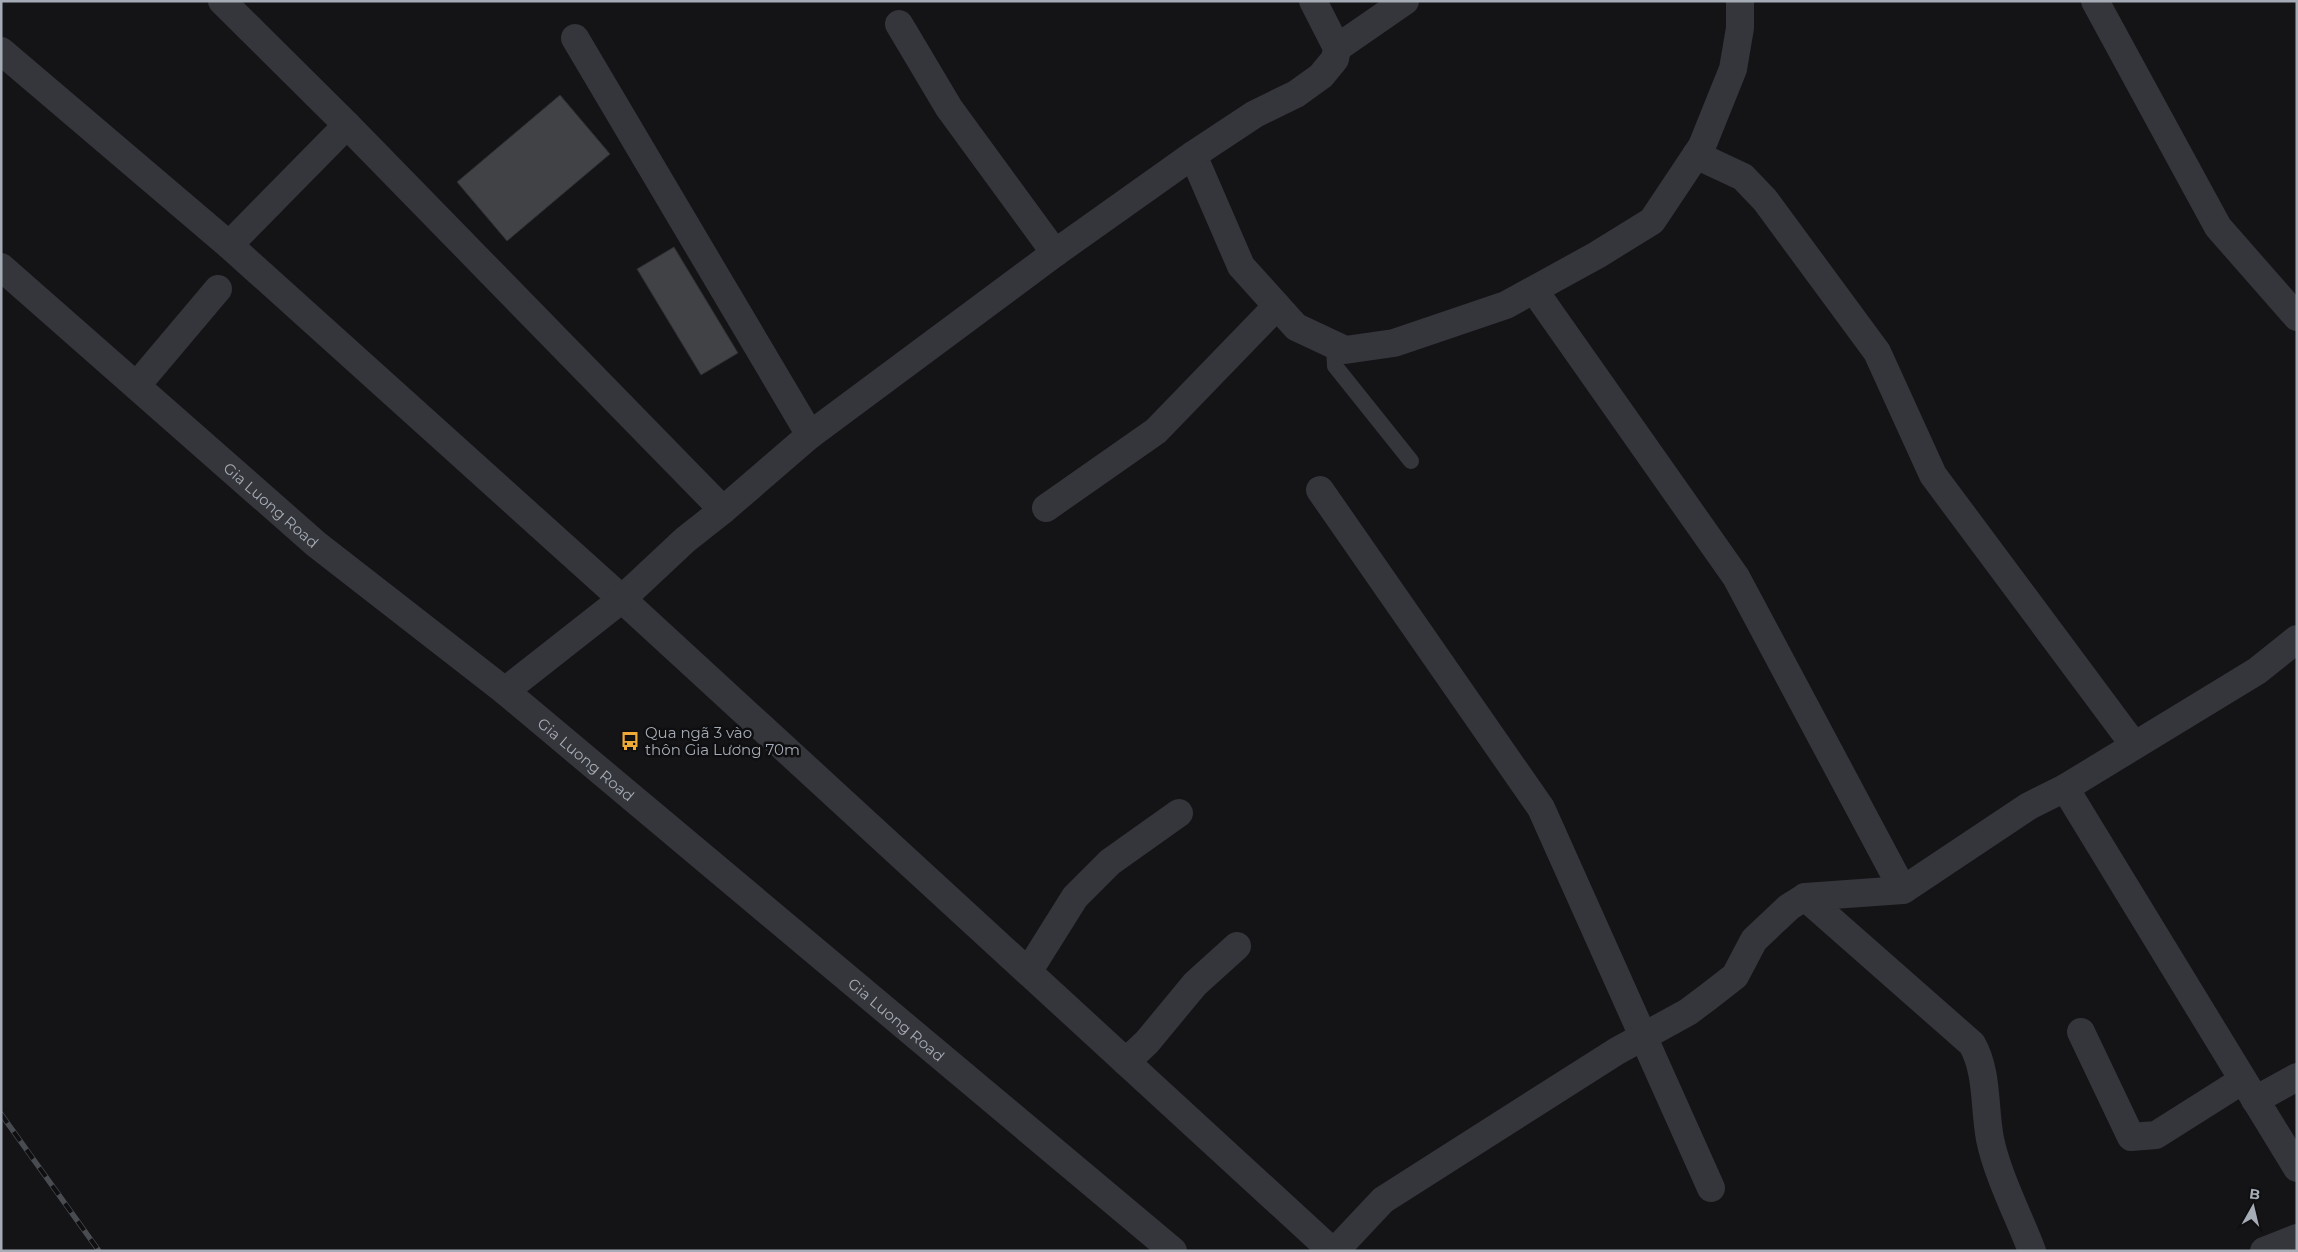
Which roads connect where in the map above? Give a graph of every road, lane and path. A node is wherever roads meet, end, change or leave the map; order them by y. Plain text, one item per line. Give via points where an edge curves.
1 (222, 1) edge
2 (1313, 1) edge
3 (1405, 1) edge
4 (1740, 1) edge
5 (2095, 1) edge
6 (899, 24) dead end
7 (575, 38) dead end
8 (1337, 48) junction
9 (1, 51) edge
10 (347, 124) junction
11 (1193, 155) junction
12 (1696, 155) junction
13 (230, 245) junction
14 (1055, 253) junction
15 (1, 267) edge
16 (218, 289) dead end
17 (1534, 290) junction
18 (1277, 306) junction
19 (2297, 317) edge
20 (1334, 345) junction
21 (136, 385) junction
22 (810, 435) junction
23 (1411, 461) dead end
24 (1320, 490) dead end
25 (1046, 508) dead end
26 (723, 510) junction
27 (622, 599) junction
28 (2297, 639) edge
29 (505, 691) junction
30 (2134, 745) junction
31 (2065, 788) junction
32 (1180, 813) dead end
33 (1903, 890) junction
34 (1805, 897) junction
35 (1237, 946) dead end
36 (1028, 972) junction
37 (2081, 1032) dead end
38 (1643, 1036) junction
39 (1126, 1062) junction
40 (2297, 1077) edge
41 (2249, 1090) junction
42 (2297, 1168) edge
43 (1710, 1188) dead end
44 (2297, 1238) edge
45 (1172, 1251) edge
46 (1333, 1251) edge
47 (2032, 1251) edge
48 (2264, 1251) edge

1 - 10 street
2 - 8 street
3 - 8 street
4 - 12 street via 1740,28 1733,69
5 - 19 street via 2218,227
6 - 14 street via 949,108
7 - 22 street
8 - 11 street via 1335,59 1321,76
9 - 13 street
10 - 13 street
10 - 26 street
11 - 14 street
11 - 18 street via 1241,266
12 - 17 street via 1652,221
12 - 30 street via 1743,178 1771,208 1877,352 1933,475
13 - 27 street
14 - 22 street
15 - 21 street, Gia Luong Road
16 - 21 street
17 - 20 street via 1506,305 1394,344 1345,350
17 - 33 street via 1736,577
18 - 20 street via 1296,327
18 - 25 street via 1156,430
20 - 23 lane via 1335,366
21 - 29 street, Gia Luong Road via 316,544
22 - 26 street
24 - 38 street via 1541,808
26 - 27 street via 685,540
27 - 29 street
27 - 36 street
28 - 30 street via 2257,671
29 - 45 street, Gia Luong Road
30 - 31 street
31 - 33 street via 2029,806
31 - 41 street
32 - 36 street via 1110,862 1075,898
33 - 34 street
34 - 38 street via 1789,907 1754,940 1735,976 1688,1012
34 - 47 street via 1972,1044 1980,1058 1995,1158
35 - 39 street via 1195,984
36 - 39 street
37 - 41 street via 2131,1137 2156,1135
38 - 43 street
38 - 46 street via 1383,1200
39 - 46 street
40 - 41 street
41 - 42 street
44 - 48 street

